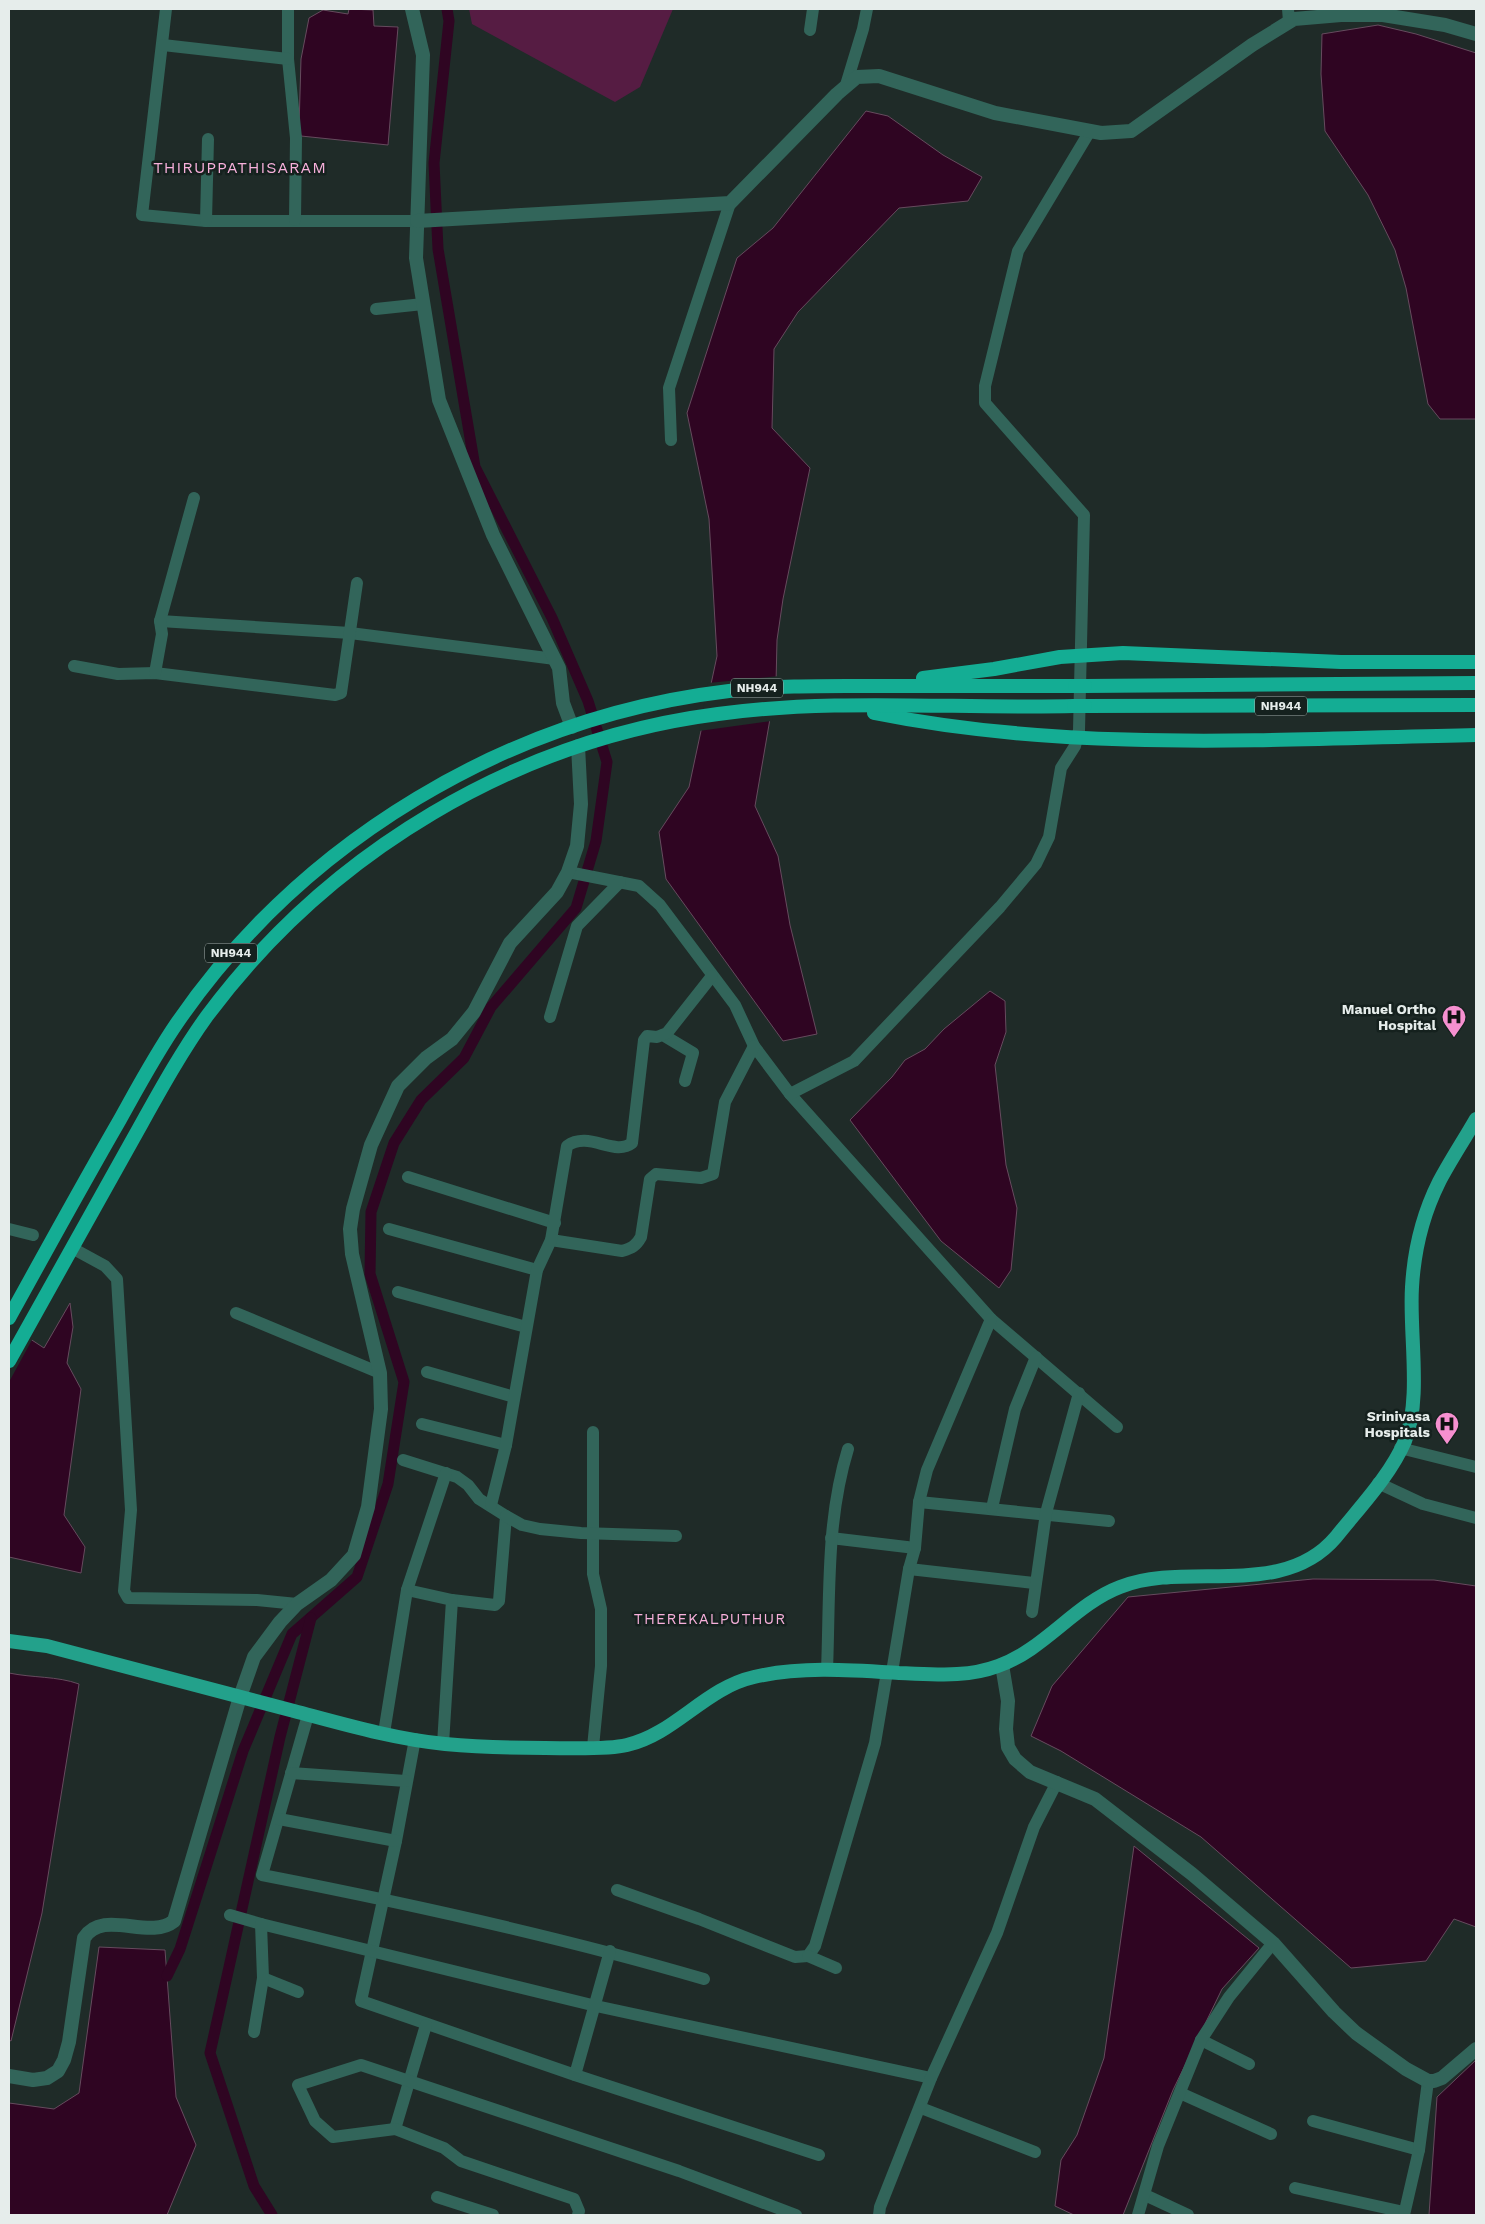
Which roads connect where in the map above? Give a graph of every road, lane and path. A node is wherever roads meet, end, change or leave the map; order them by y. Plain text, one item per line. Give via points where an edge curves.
1 (166, 9) edge
2 (288, 9) edge
3 (412, 9) edge
4 (812, 9) edge
5 (867, 9) edge
6 (1289, 15) edge
7 (810, 30) dead end
8 (1476, 34) edge
9 (163, 45) junction
10 (288, 60) junction
11 (846, 85) junction
12 (1090, 131) junction
13 (208, 139) dead end
14 (730, 203) junction
15 (295, 220) junction
16 (206, 221) junction
17 (422, 221) junction
18 (423, 304) junction
19 (376, 309) dead end
20 (671, 440) dead end
21 (194, 498) dead end
22 (356, 583) dead end
23 (160, 621) junction
24 (350, 633) junction
25 (1080, 655) junction
26 (555, 659) junction
27 (1476, 662) edge
28 (74, 666) dead end
29 (155, 673) junction
30 (1476, 683) edge
31 (860, 686) junction
32 (1476, 705) edge
33 (844, 707) junction
34 (577, 725) junction
35 (1476, 735) edge
36 (1078, 737) junction
37 (583, 745) junction
38 (575, 873) junction
39 (620, 882) junction
40 (712, 976) junction
41 (550, 1017) dead end
42 (663, 1035) junction
43 (754, 1046) junction
44 (685, 1080) dead end
45 (790, 1094) junction
46 (1476, 1119) edge
47 (408, 1177) dead end
48 (555, 1223) junction
49 (9, 1228) edge
50 (390, 1229) dead end
51 (33, 1235) dead end
52 (551, 1240) junction
53 (72, 1248) junction
54 (537, 1270) junction
55 (398, 1292) dead end
56 (236, 1313) dead end
57 (10, 1316) edge
58 (991, 1319) junction
59 (526, 1327) junction
60 (1036, 1357) junction
61 (9, 1361) edge
62 (427, 1372) dead end
63 (380, 1373) junction
64 (1079, 1393) junction
65 (514, 1396) junction
66 (422, 1424) dead end
67 (1117, 1427) dead end
68 (593, 1432) dead end
69 (506, 1445) junction
70 (1400, 1448) junction
71 (848, 1449) dead end
72 (404, 1460) dead end
73 (1476, 1467) edge
74 (446, 1473) junction
75 (1378, 1483) junction
76 (919, 1502) junction
77 (491, 1505) junction
78 (992, 1508) junction
79 (1046, 1513) junction
80 (506, 1516) junction
81 (1476, 1518) edge
82 (1109, 1521) dead end
83 (592, 1532) junction
84 (676, 1536) dead end
85 (831, 1538) junction
86 (915, 1548) junction
87 (909, 1569) junction
88 (1034, 1582) junction
89 (407, 1590) junction
90 (452, 1600) junction
91 (297, 1604) junction
92 (1032, 1612) dead end
93 (9, 1641) edge
94 (1002, 1665) junction
95 (827, 1670) junction
96 (889, 1672) junction
97 (245, 1699) junction
98 (303, 1713) junction
99 (384, 1733) junction
100 (415, 1739) junction
101 (443, 1744) junction
102 (593, 1746) junction
103 (291, 1773) junction
104 (406, 1781) junction
105 (1057, 1782) junction
106 (279, 1819) junction
107 (396, 1841) junction
108 (617, 1890) dead end
109 (384, 1898) junction
110 (230, 1915) dead end
111 (261, 1924) junction
112 (1273, 1943) junction
113 (610, 1951) junction
114 (372, 1952) junction
115 (808, 1956) junction
116 (836, 1968) dead end
117 (263, 1978) junction
118 (704, 1978) dead end
119 (298, 1992) dead end
120 (596, 2006) junction
121 (426, 2025) junction
122 (254, 2032) dead end
123 (1201, 2040) junction
124 (1476, 2049) edge
125 (1249, 2064) dead end
126 (575, 2075) junction
127 (9, 2076) edge
128 (931, 2078) junction
129 (408, 2080) junction
130 (1428, 2081) junction
131 (1180, 2093) junction
132 (921, 2108) junction
133 (1312, 2121) dead end
134 (395, 2129) junction
135 (1271, 2134) dead end
136 (1419, 2150) junction
137 (1035, 2152) dead end
138 (819, 2155) dead end
139 (1295, 2188) dead end
140 (1145, 2195) junction
141 (437, 2197) dead end
142 (1404, 2214) edge
143 (493, 2215) edge
144 (578, 2215) edge
145 (796, 2215) edge
146 (879, 2215) edge
147 (1138, 2215) edge
148 (1188, 2215) edge

1 - 9 street
2 - 10 street
3 - 17 street via 423,55
4 - 7 street
5 - 11 street
6 - 8 street via 1383,15 1445,25
6 - 12 street via 1131,131
9 - 10 street
9 - 16 street via 142,215
10 - 15 street via 296,138
11 - 12 street via 857,77 880,76 995,113
11 - 14 street
12 - 25 street via 1018,252 985,386 984,403 1084,515
13 - 16 street
14 - 17 street
14 - 20 street via 669,388
15 - 16 street
15 - 17 street
17 - 18 street via 416,258
18 - 19 street
18 - 26 street via 439,400 493,535
21 - 23 street
22 - 24 street
23 - 24 street
23 - 29 street via 162,634
24 - 26 street
24 - 29 street via 341,694 335,696
25 - 27 highway via 1123,653 1350,662
25 - 31 highway
25 - 36 street
26 - 34 street via 563,703
28 - 29 street via 118,674
30 - 31 highway, NH944 / NH944
31 - 34 highway, NH944 / NH944 via 754,688 696,696
32 - 33 highway, NH944 / NH944
33 - 36 highway via 918,722
33 - 37 highway, NH944 / NH944 via 775,708 698,716
34 - 57 highway, NH944 / NH944 via 474,767 395,811 337,852 254,928 207,982 162,1045
35 - 36 highway via 1231,740
36 - 45 street via 1061,768 1049,837 1036,864 1000,907 854,1061
37 - 38 street
37 - 53 highway, NH944 / NH944 via 487,783 418,821 345,872 286,926 238,978 197,1031
38 - 39 street
38 - 63 street via 510,943 474,1012 452,1039 426,1058 398,1086 371,1145 350,1229 352,1254
39 - 40 street via 639,886 660,905
39 - 41 street via 577,926
40 - 42 street
40 - 43 street via 735,1005
42 - 44 street via 693,1053
42 - 48 street via 647,1036 644,1040 632,1143 619,1147 582,1139 568,1146
43 - 45 street
43 - 52 street via 725,1102 713,1174 702,1178 656,1174 650,1179 641,1237 632,1248 622,1250
45 - 58 street
46 - 70 main road via 1438,1185 1416,1250 1412,1290 1412,1408
47 - 48 street
48 - 52 street
49 - 51 street
50 - 54 street
52 - 54 street
53 - 61 highway, NH944 / NH944
53 - 91 street via 105,1266 117,1279 130,1510 124,1591 128,1598 257,1600
54 - 59 street
55 - 59 street
56 - 63 street
58 - 60 street
58 - 76 street via 927,1470
59 - 65 street
60 - 64 street
60 - 78 street via 1015,1410
62 - 65 street
63 - 91 street via 380,1408 368,1507 354,1555 331,1580
64 - 67 street
64 - 79 street
65 - 69 street
66 - 69 street
68 - 83 street
69 - 77 street
70 - 73 street
70 - 75 main road
71 - 85 street via 839,1477
72 - 74 street
74 - 77 street via 462,1481 479,1499
74 - 89 street
75 - 81 street via 1423,1504
75 - 94 main road via 1331,1543 1306,1562 1263,1574 1144,1580 1118,1587
76 - 78 street
76 - 86 street
77 - 80 street
78 - 79 street
79 - 82 street
79 - 88 street
80 - 83 street via 522,1525 540,1529
80 - 90 street via 499,1601 495,1604
83 - 84 street
83 - 102 street via 593,1574 601,1609 601,1666
85 - 86 street
85 - 95 street
86 - 87 street
87 - 88 street
87 - 96 street
88 - 92 street
89 - 90 street
89 - 99 street
90 - 101 street
91 - 97 street via 254,1657
93 - 97 main road via 47,1646
94 - 96 main road via 952,1675
94 - 105 street via 1008,1701 1008,1747 1030,1772
95 - 96 main road
95 - 102 main road via 751,1677 708,1696 657,1734 625,1746
96 - 115 street via 875,1743 815,1946
97 - 98 main road
97 - 127 street via 174,1921 167,1926 153,1928 99,1925 88,1931 84,1938 64,2060 58,2071 47,2078 33,2080
98 - 99 main road
98 - 103 street
99 - 100 main road
100 - 101 main road
100 - 104 street
101 - 102 main road via 507,1748
103 - 104 street
103 - 106 street
104 - 107 street
105 - 112 street via 1095,1799 1192,1874
105 - 128 street via 1034,1826 997,1933
106 - 107 street
106 - 109 street via 262,1874
107 - 109 street
108 - 115 street via 794,1957
109 - 113 street
109 - 114 street
110 - 111 street
111 - 114 street
111 - 117 street
112 - 123 street via 1229,1997
112 - 130 street via 1356,2033
113 - 118 street
113 - 120 street
114 - 120 street
114 - 121 street via 361,2001
115 - 116 street
117 - 119 street
117 - 122 street
120 - 126 street
120 - 128 street
121 - 126 street
121 - 129 street
123 - 125 street
123 - 131 street
124 - 130 street via 1442,2078
126 - 138 street
128 - 132 street
129 - 134 street
129 - 134 street via 361,2065 298,2085 315,2122 333,2137
129 - 145 street via 679,2171
130 - 136 street
131 - 135 street
131 - 140 street via 1158,2146
132 - 137 street
132 - 146 street
133 - 136 street
134 - 144 street via 444,2148 461,2161 574,2199
136 - 142 street
139 - 142 street
140 - 147 street
140 - 148 street
141 - 143 street

